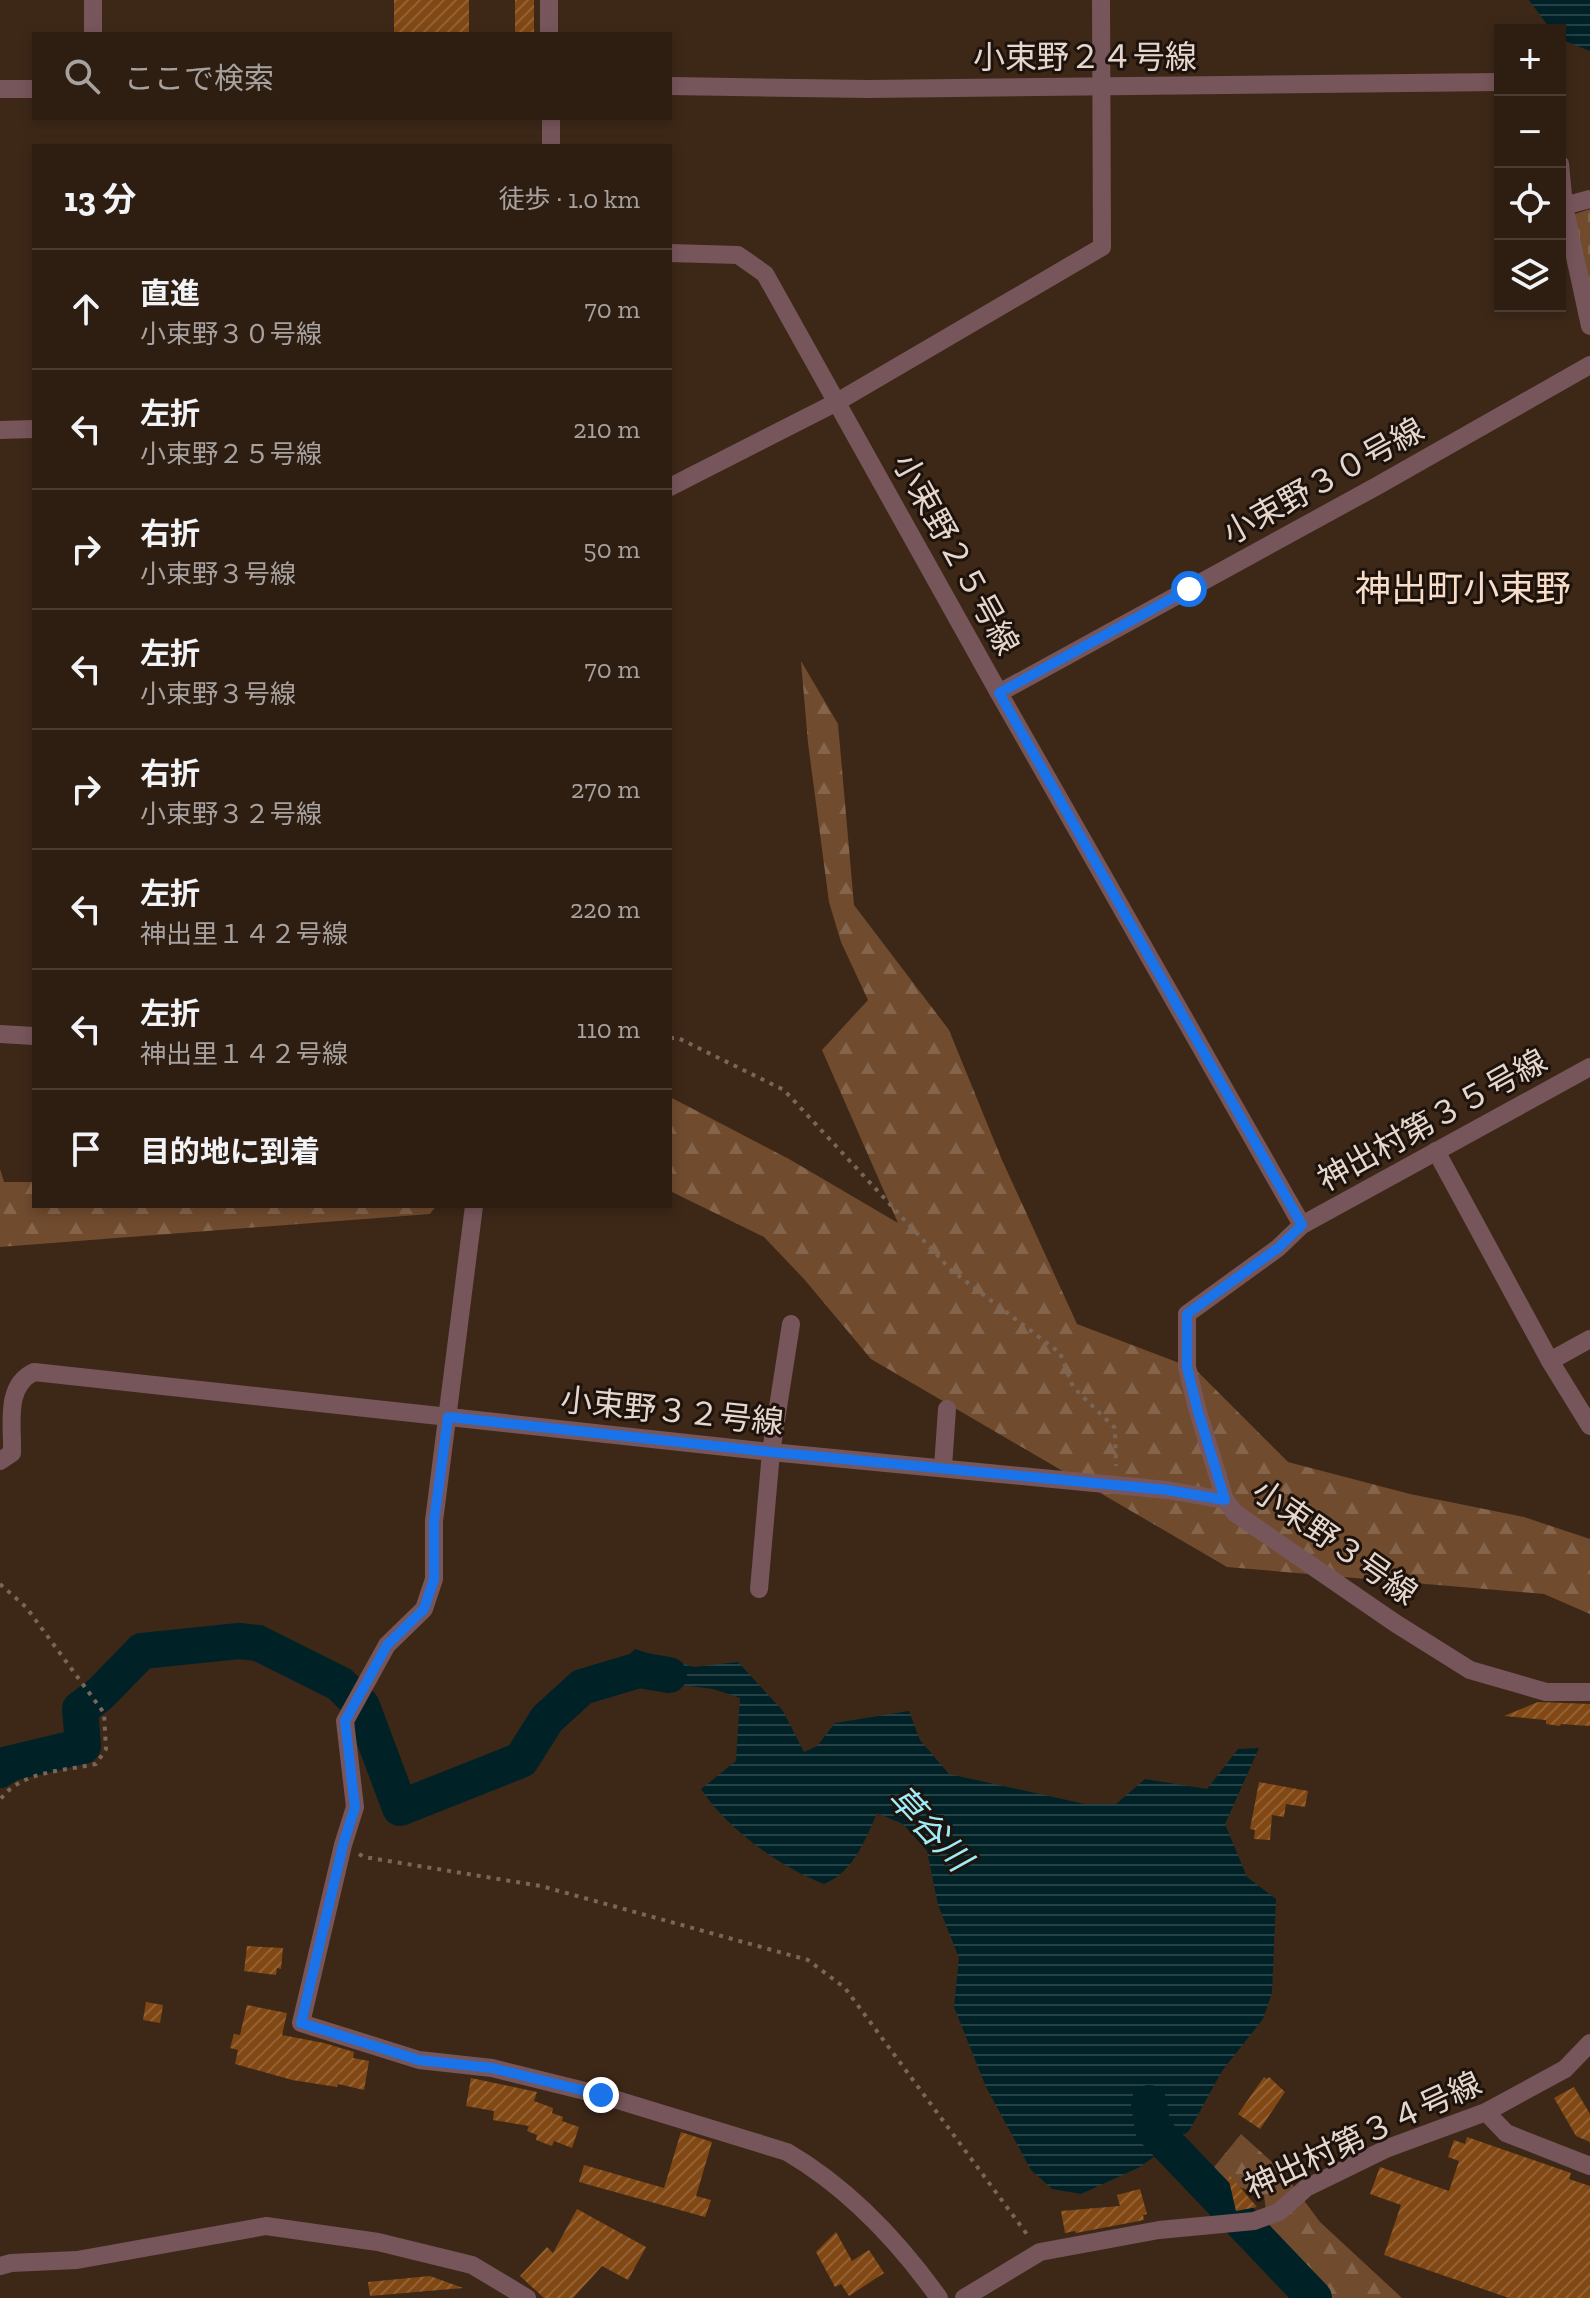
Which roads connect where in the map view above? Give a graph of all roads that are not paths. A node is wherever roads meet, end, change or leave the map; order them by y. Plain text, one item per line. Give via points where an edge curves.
1 (93, 0) edge
2 (549, 0) edge
3 (1101, 0) edge
4 (93, 32) edge
5 (549, 32) edge
6 (1494, 82) edge
7 (672, 86) edge
8 (1102, 87) junction
9 (0, 89) edge
10 (32, 89) edge
11 (551, 120) edge
12 (551, 144) edge
13 (1590, 199) edge
14 (1566, 205) edge
15 (1566, 215) edge
16 (672, 253) edge
17 (1590, 326) edge
18 (1590, 365) edge
19 (837, 402) junction
20 (32, 429) edge
21 (0, 430) edge
22 (672, 486) edge
23 (999, 693) junction
24 (0, 1034) edge
25 (32, 1036) edge
26 (1590, 1067) edge
27 (1436, 1151) junction
28 (474, 1208) edge
29 (1302, 1225) junction
30 (791, 1324) dead end
31 (1590, 1339) edge
32 (1550, 1361) junction
33 (947, 1409) dead end
34 (448, 1417) junction
35 (1590, 1426) edge
36 (771, 1452) junction
37 (0, 1461) edge
38 (943, 1467) junction
39 (1225, 1500) junction
40 (759, 1589) dead end
41 (1590, 1692) edge
42 (1590, 2043) edge
43 (1486, 2112) junction
44 (1590, 2166) edge
45 (0, 2266) edge
46 (527, 2298) edge
47 (939, 2298) edge
48 (964, 2298) edge

1 - 4 street
2 - 5 street
3 - 8 street
6 - 8 street, 小束野２４号線
7 - 8 street, 小束野２４号線
8 - 19 street via 1102,247
9 - 10 street
11 - 12 street
13 - 14 street
15 - 17 street
16 - 19 street, 小束野２５号線 via 738,255 765,274
18 - 23 street, 小束野３０号線
19 - 22 street
19 - 23 street, 小束野２５号線
20 - 21 street
23 - 29 street, 小束野２５号線
24 - 25 street
26 - 27 street, 神出村第３５号線
27 - 29 street, 神出村第３５号線
27 - 32 street
28 - 34 street
29 - 39 street, 小束野３号線 via 1187,1314 1187,1367
30 - 36 street
31 - 32 street
32 - 35 street
33 - 38 street
34 - 36 street, 小束野３２号線
34 - 37 street, 小束野３２号線 via 34,1372 13,1394 12,1453
34 - 47 street via 434,1521 434,1579 424,1609 387,1645 345,1721 355,1807 301,2023 419,2060 492,2068 601,2095 787,2152 854,2202
36 - 38 street, 小束野３２号線
36 - 40 street
38 - 39 street, 小束野３２号線
39 - 41 street, 小束野３号線 via 1235,1513 1470,1670 1546,1692
42 - 43 street, 神出村第３４号線 via 1565,2069
43 - 44 street via 1506,2133
43 - 48 street, 神出村第３４号線 via 1388,2148 1306,2188 1279,2212 1254,2221 1159,2230 1040,2252
45 - 46 street via 77,2260 266,2226 378,2242 472,2265

